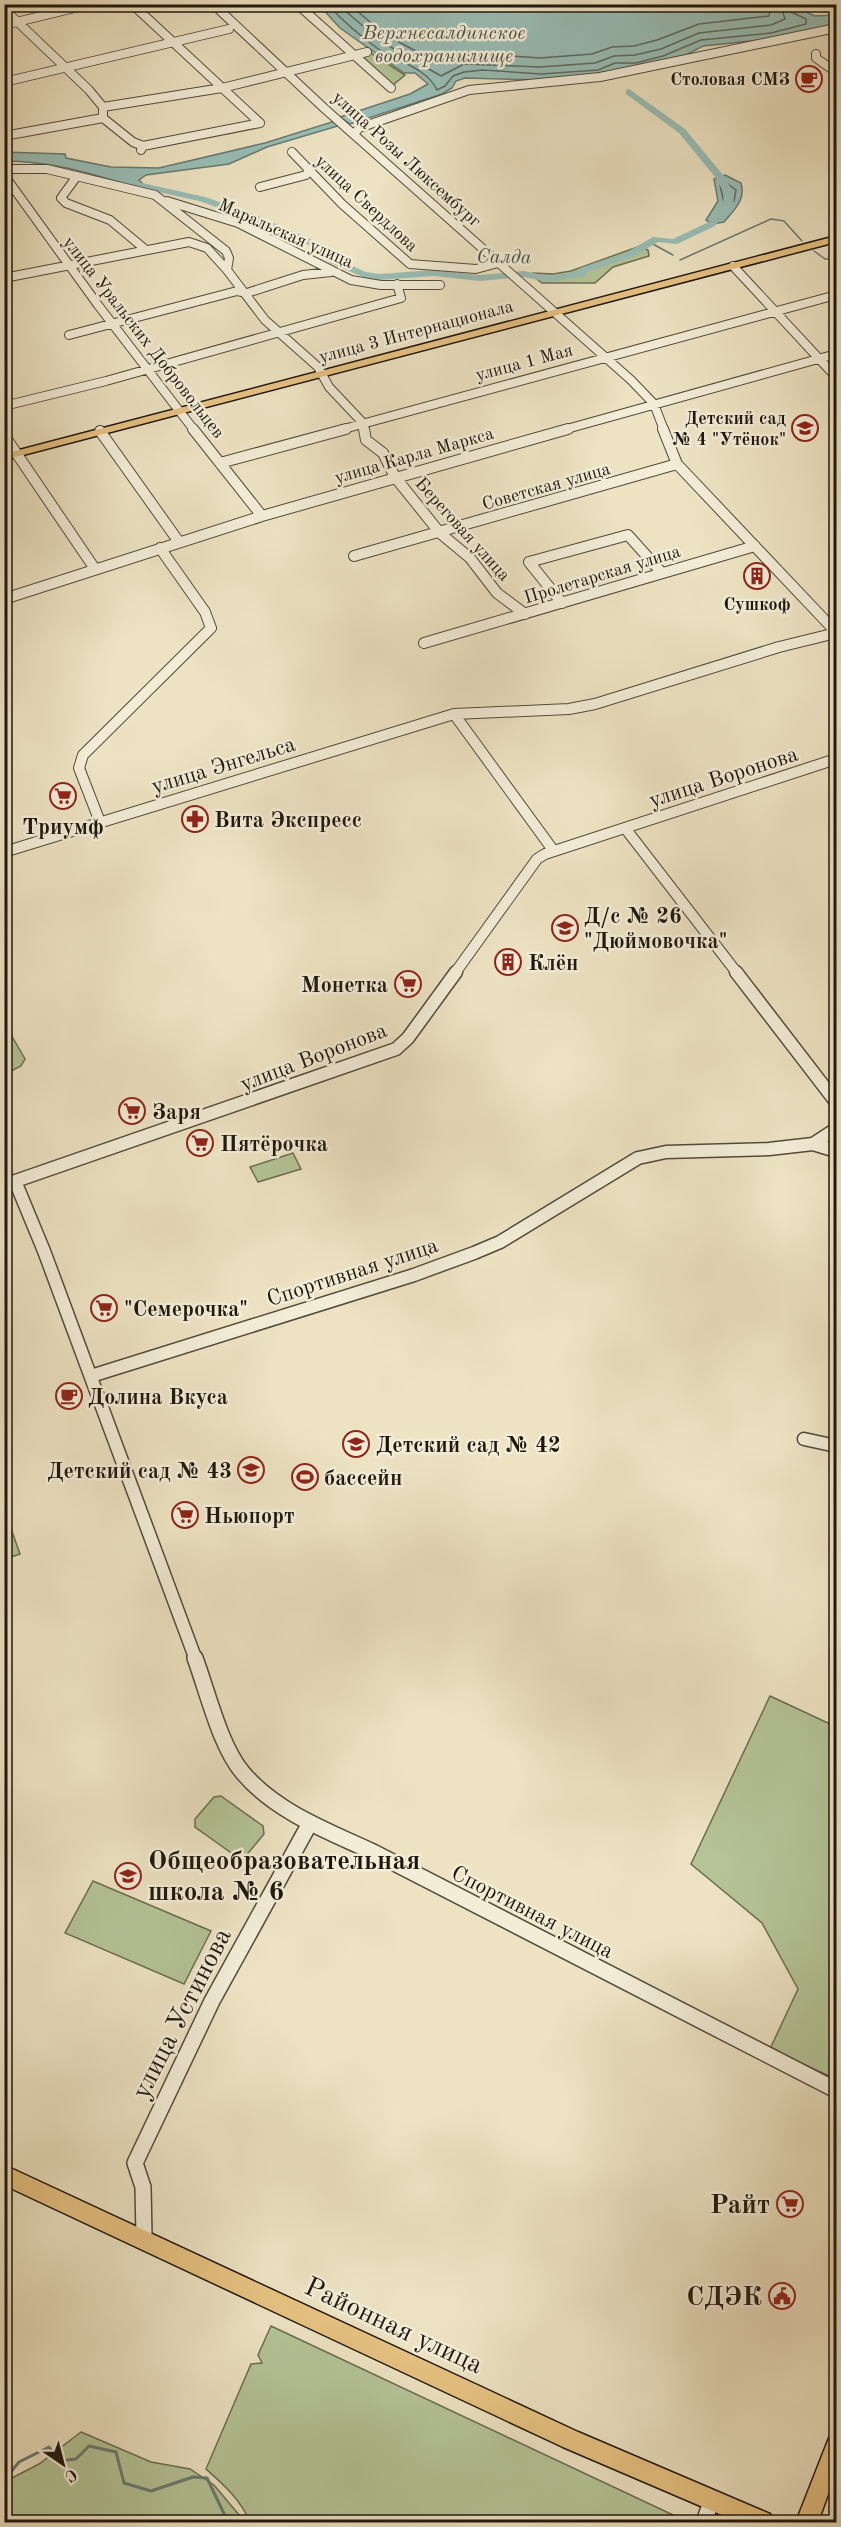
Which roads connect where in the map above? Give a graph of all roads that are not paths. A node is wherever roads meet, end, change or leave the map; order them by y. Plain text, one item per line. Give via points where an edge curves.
1 (91, 4) edge
2 (132, 4) edge
3 (213, 4) edge
4 (297, 4) edge
5 (4, 9) edge
6 (17, 21) junction
7 (4, 25) edge
8 (837, 28) edge
9 (229, 29) dead end
10 (171, 43) junction
11 (367, 52) dead end
12 (816, 54) dead end
13 (356, 55) junction
14 (63, 67) junction
15 (286, 72) junction
16 (837, 72) edge
17 (4, 82) edge
18 (222, 88) junction
19 (391, 88) dead end
20 (103, 107) junction
21 (103, 118) junction
22 (352, 130) junction
23 (4, 136) edge
24 (291, 152) dead end
25 (4, 169) edge
26 (309, 171) junction
27 (4, 175) edge
28 (77, 176) junction
29 (260, 187) dead end
30 (158, 198) junction
31 (837, 239) edge
32 (146, 250) junction
33 (498, 263) junction
34 (733, 266) junction
35 (69, 267) junction
36 (227, 270) junction
37 (332, 272) junction
38 (4, 278) edge
39 (397, 284) junction
40 (440, 285) dead end
41 (247, 293) junction
42 (837, 295) edge
43 (557, 312) junction
44 (776, 312) junction
45 (112, 323) junction
46 (280, 334) junction
47 (69, 335) dead end
48 (837, 354) edge
49 (605, 357) junction
50 (819, 359) junction
51 (145, 369) junction
52 (320, 374) junction
53 (837, 377) edge
54 (654, 404) junction
55 (4, 406) edge
56 (179, 411) junction
57 (363, 423) junction
58 (100, 431) junction
59 (4, 435) edge
60 (16, 453) junction
61 (4, 457) edge
62 (220, 463) junction
63 (677, 464) junction
64 (395, 477) junction
65 (262, 516) junction
66 (440, 533) junction
67 (179, 542) junction
68 (755, 546) junction
69 (160, 548) junction
70 (354, 556) dead end
71 (95, 569) junction
72 (662, 573) junction
73 (4, 598) edge
74 (562, 603) junction
75 (525, 614) junction
76 (835, 628) edge
77 (424, 643) dead end
78 (454, 714) junction
79 (837, 759) edge
80 (100, 822) junction
81 (625, 828) junction
82 (553, 850) junction
83 (4, 852) edge
84 (837, 1101) edge
85 (837, 1129) edge
86 (837, 1138) edge
87 (818, 1142) junction
88 (837, 1151) edge
89 (10, 1183) edge
90 (91, 1376) junction
91 (804, 1439) dead end
92 (837, 1446) edge
93 (310, 1823) junction
94 (837, 2090) edge
95 (4, 2175) edge
96 (144, 2236) junction
97 (837, 2445) edge
98 (711, 2502) junction
99 (704, 2523) edge
100 (762, 2523) edge
101 (807, 2523) edge

1 - 6 street
2 - 10 street
3 - 15 street, улица Розы Люксембург
4 - 13 street
5 - 6 street
6 - 7 street
6 - 14 street
8 - 22 street via 600,77 468,90
9 - 10 street
10 - 14 street
10 - 18 street
11 - 13 street
12 - 16 street via 816,58
13 - 15 street
13 - 19 street
14 - 17 street
14 - 20 street
15 - 18 street
15 - 22 street, улица Розы Люксембург
18 - 20 street
18 - 21 street via 260,123 142,148
20 - 21 street
21 - 23 street
22 - 33 street, улица Розы Люксембург
24 - 26 street, улица Свердлова
25 - 28 street, Береговая улица via 33,166
26 - 29 street
26 - 33 street, улица Свердлова via 410,264 476,269
27 - 35 street, улица Уральских Добровольцев
28 - 30 street, Береговая улица
28 - 32 street via 61,198 113,220
30 - 36 street, Береговая улица via 226,251
30 - 37 street, Маральская улица via 238,223
31 - 34 main road, улица 3 Интернационала
32 - 35 street, Береговая улица
32 - 36 street, Береговая улица via 197,243
33 - 43 street, улица Розы Люксембург
34 - 43 main road, улица 3 Интернационала
34 - 44 street
35 - 38 street, Береговая улица
35 - 45 street, улица Уральских Добровольцев
36 - 41 street, Береговая улица
37 - 39 street, Маральская улица via 381,285
37 - 41 street via 303,275
39 - 40 street, Маральская улица
39 - 46 street via 401,298
41 - 45 street via 237,291
41 - 46 street, Береговая улица
42 - 44 street, улица 1 Мая
43 - 49 street, улица Розы Люксембург
43 - 52 main road, улица 3 Интернационала
44 - 49 street, улица 1 Мая
44 - 50 street
45 - 47 street
45 - 51 street, улица Уральских Добровольцев
46 - 51 street
46 - 52 street, Береговая улица via 318,367
48 - 50 street, улица Карла Маркса
49 - 54 street, улица Розы Люксембург
49 - 57 street, улица 1 Мая
50 - 53 street
50 - 54 street, улица Карла Маркса
51 - 55 street
51 - 56 street, улица Уральских Добровольцев
52 - 56 main road, улица 3 Интернационала
52 - 57 street, Береговая улица
54 - 63 street, улица Розы Люксембург
54 - 64 street, улица Карла Маркса
56 - 58 main road, улица 3 Интернационала
56 - 62 street, улица Уральских Добровольцев
57 - 62 street, улица 1 Мая
57 - 64 street, Береговая улица via 366,440 383,453
58 - 60 main road, улица 3 Интернационала
58 - 67 street
59 - 60 street
60 - 61 main road, улица 3 Интернационала
60 - 71 street
62 - 65 street, улица Уральских Добровольцев
63 - 66 street, Советская улица
63 - 68 street, улица Розы Люксембург
64 - 65 street, улица Карла Маркса
64 - 66 street, Береговая улица
65 - 67 street, улица Карла Маркса
66 - 70 street, Советская улица
66 - 75 street, Береговая улица via 470,558 497,593
67 - 69 street, улица Карла Маркса
68 - 72 street, Пролетарская улица
68 - 76 street, улица Розы Люксембург
69 - 71 street, улица Карла Маркса
69 - 80 street via 205,612 211,628 82,755 79,768
71 - 73 street, улица Карла Маркса
72 - 74 street, Пролетарская улица
72 - 74 street via 628,535 529,562
74 - 75 street, Пролетарская улица
75 - 77 street, Пролетарская улица
76 - 78 street, улица Энгельса via 586,706
78 - 80 street, улица Энгельса
78 - 82 street
79 - 81 street, улица Воронова
80 - 83 street, улица Энгельса
81 - 82 street, улица Воронова
81 - 84 street
82 - 89 street, улица Воронова via 537,859 408,1038 396,1049
85 - 87 street
86 - 87 street, Спортивная улица
87 - 88 street
87 - 90 street, Спортивная улица via 769,1149 666,1152 638,1158 500,1242 474,1253
89 - 90 street, Спортивная улица
90 - 93 street, Спортивная улица via 226,1743 242,1772 262,1792
91 - 92 street
93 - 94 street, Спортивная улица
93 - 96 street, улица Устинова via 213,2001 135,2163 143,2187
95 - 96 main road, Районная улица
96 - 98 main road, Районная улица via 390,2356
97 - 101 main road
98 - 99 street
98 - 100 main road, Районная улица

